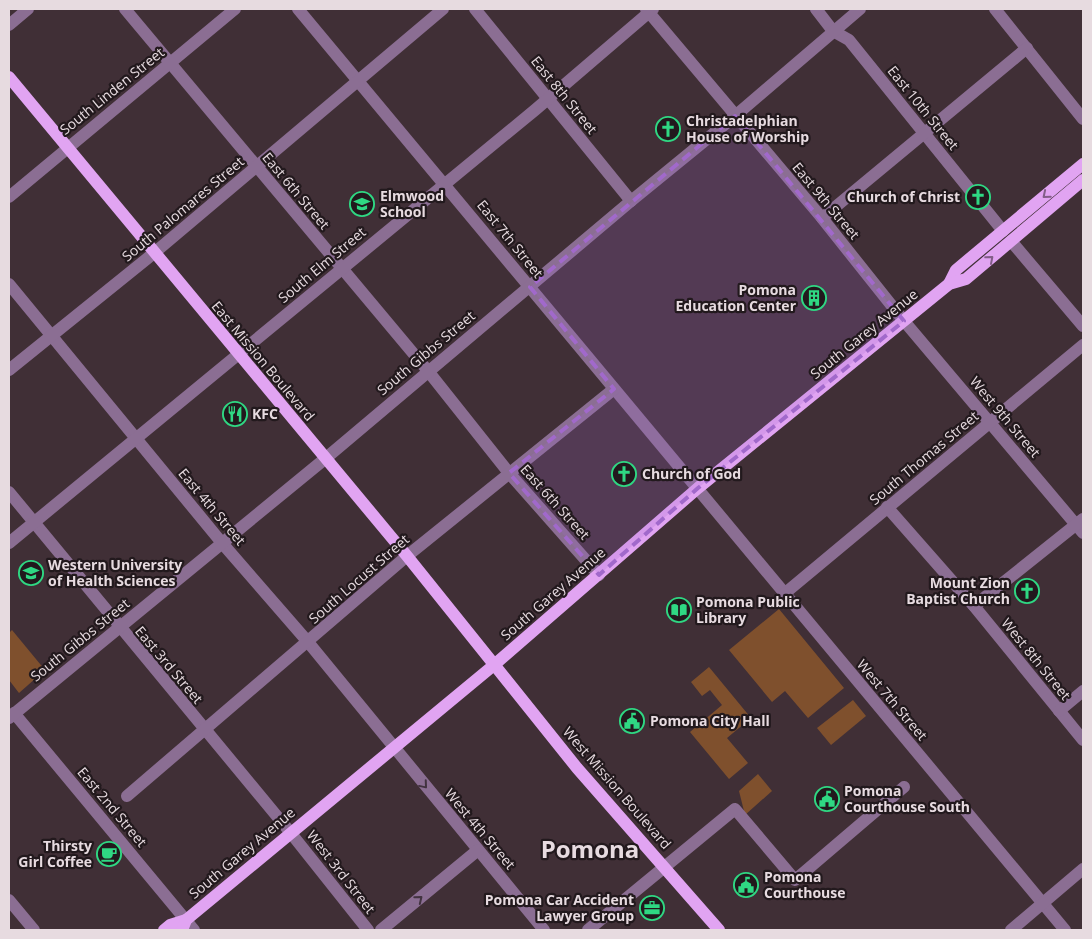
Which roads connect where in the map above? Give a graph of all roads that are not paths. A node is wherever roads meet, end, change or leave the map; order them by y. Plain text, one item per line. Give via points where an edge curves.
1 (28, 9) edge
2 (125, 9) edge
3 (235, 9) edge
4 (298, 9) edge
5 (443, 9) edge
6 (474, 9) edge
7 (816, 9) edge
8 (860, 9) edge
9 (995, 9) edge
10 (649, 10) edge
11 (9, 25) edge
12 (833, 31) junction
13 (1027, 48) junction
14 (170, 63) junction
15 (9, 76) edge
16 (358, 81) junction
17 (547, 99) junction
18 (735, 116) junction
19 (1083, 119) edge
20 (925, 134) junction
21 (68, 147) junction
22 (1083, 164) edge
23 (257, 167) junction
24 (1083, 180) edge
25 (446, 184) junction
26 (9, 197) edge
27 (630, 201) junction
28 (822, 218) junction
29 (1007, 236) junction
30 (154, 254) junction
31 (341, 268) junction
32 (9, 284) edge
33 (530, 287) junction
34 (904, 321) junction
35 (1083, 326) edge
36 (50, 336) junction
37 (1083, 346) edge
38 (238, 355) junction
39 (9, 370) edge
40 (428, 371) junction
41 (614, 389) junction
42 (990, 423) junction
43 (136, 439) junction
44 (326, 458) junction
45 (509, 473) junction
46 (698, 488) junction
47 (9, 492) edge
48 (887, 507) junction
49 (33, 522) junction
50 (1081, 525) edge
51 (9, 543) edge
52 (222, 543) junction
53 (407, 556) junction
54 (599, 575) junction
55 (784, 594) junction
56 (974, 606) junction
57 (119, 627) junction
58 (308, 642) junction
59 (494, 665) junction
60 (1083, 691) edge
61 (1059, 711) junction
62 (12, 716) edge
63 (203, 729) junction
64 (1083, 740) edge
65 (393, 747) junction
66 (904, 787) dead end
67 (127, 796) dead end
68 (290, 832) junction
69 (478, 850) junction
70 (666, 866) junction
71 (1083, 869) edge
72 (9, 900) edge
73 (1042, 904) junction
74 (184, 925) edge
75 (34, 930) edge
76 (164, 930) edge
77 (194, 930) edge
78 (368, 930) edge
79 (381, 930) edge
80 (544, 930) edge
81 (588, 930) edge
82 (719, 930) edge
83 (1011, 930) edge
84 (1065, 930) edge

1 - 11 street
2 - 14 street, East 6th Street
3 - 14 street, South Linden Street
4 - 16 street, East 7th Street
5 - 16 street, South Palomares Street
6 - 17 street, East 8th Street
7 - 12 street, East 10th Street
8 - 12 street, South Gibbs Street
9 - 13 street
10 - 17 street, South Elm Street
10 - 18 street, East 9th Street
12 - 18 street, South Gibbs Street
12 - 20 street, East 10th Street via 849,40
13 - 19 street
13 - 20 street
14 - 21 street, South Linden Street
14 - 23 street, East 6th Street
15 - 21 main road, East Mission Boulevard
16 - 23 street, South Palomares Street
16 - 25 street, East 7th Street
17 - 25 street, South Elm Street
17 - 27 street, East 8th Street
18 - 27 street, South Gibbs Street
18 - 28 street, East 9th Street
20 - 28 street
20 - 29 street, East 10th Street
21 - 26 street, South Linden Street
21 - 30 main road, East Mission Boulevard
22 -> 29 main road, South Garey Avenue
23 - 30 street, South Palomares Street
23 - 31 street, East 6th Street
24 - 29 main road, South Garey Avenue
25 - 31 street, South Elm Street
25 - 33 street, East 7th Street
27 - 33 street, South Gibbs Street
28 - 34 street, East 9th Street
29 - 34 main road, South Garey Avenue via 956,270 949,284
29 - 35 street, East 10th Street
30 - 36 street, South Palomares Street
30 - 38 main road, East Mission Boulevard
31 - 38 street, South Elm Street
31 - 40 street, East 6th Street
32 - 36 street, East 4th Street
33 - 40 street, South Gibbs Street
33 - 41 street, East 7th Street
34 - 42 street, West 9th Street
34 - 46 main road, South Garey Avenue
36 - 39 street, South Palomares Street
36 - 43 street, East 4th Street
37 - 42 street, South Thomas Street
38 - 43 street, South Elm Street
38 - 44 main road, East Mission Boulevard
40 - 44 street, South Gibbs Street
40 - 45 street, East 6th Street
41 - 45 street, South Locust Street
41 - 46 street, East 7th Street
42 - 48 street, South Thomas Street
42 - 50 street, West 9th Street
43 - 49 street, South Elm Street
43 - 52 street, East 4th Street
44 - 52 street, South Gibbs Street
44 - 53 main road, East Mission Boulevard
45 - 53 street, South Locust Street
45 - 54 street, East 6th Street
46 - 54 main road, South Garey Avenue
46 - 55 street, West 7th Street
47 - 49 street, East 3rd Street
48 - 55 street, South Thomas Street
48 - 56 street, West 8th Street
49 - 51 street, South Elm Street
49 - 57 street, East 3rd Street
50 - 56 street
52 - 57 street, South Gibbs Street
52 - 58 street, East 4th Street
53 - 58 street, South Locust Street
53 - 59 main road, East Mission Boulevard
54 - 59 main road, South Garey Avenue
55 - 73 street, West 7th Street
56 - 61 street, West 8th Street
57 - 62 street, South Gibbs Street
57 - 63 street, East 3rd Street
58 - 63 street, South Locust Street
58 - 65 street, East 4th Street
59 - 65 main road, South Garey Avenue
59 - 70 main road, West Mission Boulevard via 578,768
60 - 61 street
61 - 64 street, West 8th Street
62 - 74 street, East 2nd Street
63 - 67 street, South Locust Street
63 - 68 street, East 3rd Street
65 - 68 main road, South Garey Avenue
65 -> 69 street, West 4th Street
66 - 70 street via 795,880 735,809
68 - 74 main road, South Garey Avenue
68 - 78 street, West 3rd Street
79 -> 69 street
69 - 80 street, West 4th Street
70 - 81 street
70 - 82 main road, West Mission Boulevard
71 - 73 street
72 - 75 street
73 - 83 street
73 - 84 street, West 7th Street
74 - 76 main road, South Garey Avenue via 170,925
74 - 77 street, East 2nd Street

